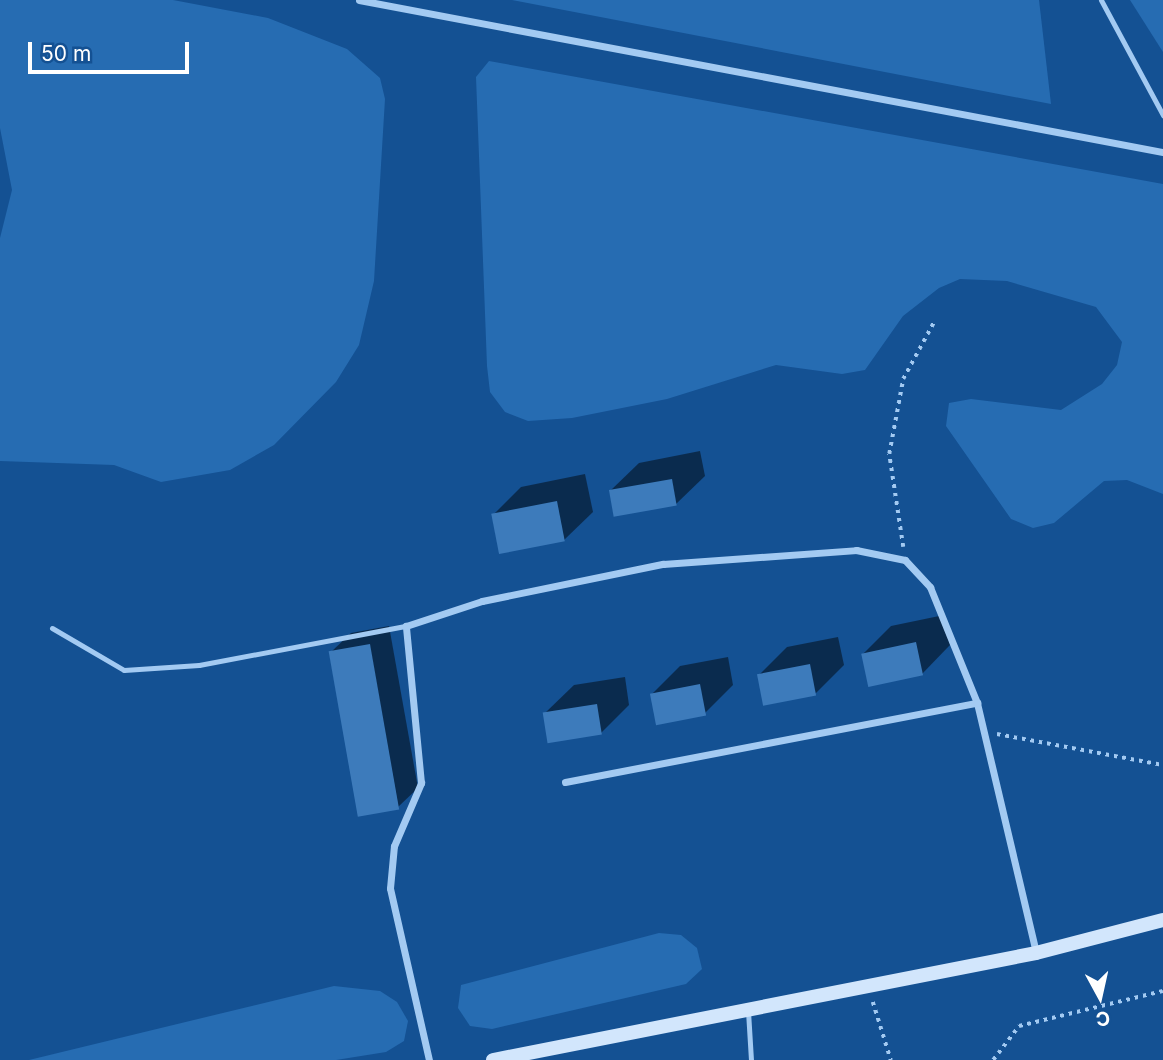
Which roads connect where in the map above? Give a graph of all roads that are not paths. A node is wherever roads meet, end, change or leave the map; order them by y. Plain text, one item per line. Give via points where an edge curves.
1 (359, 0) edge
2 (1101, 0) edge
3 (1163, 115) edge
4 (1163, 152) edge
5 (406, 626) junction
6 (52, 628) dead end
7 (977, 703) junction
8 (565, 782) dead end
9 (1163, 920) edge
10 (1036, 953) junction
11 (748, 1010) junction
12 (429, 1060) edge
13 (493, 1060) edge
14 (751, 1060) edge

1 - 4 street
2 - 3 lane
5 - 6 lane via 199,665 124,670
5 - 7 street via 482,601 663,564 771,551 856,550 905,560 930,587
5 - 12 street via 421,783 394,846 390,888
7 - 8 street
7 - 10 street
9 - 10 street
10 - 11 street
11 - 13 street
11 - 14 lane

